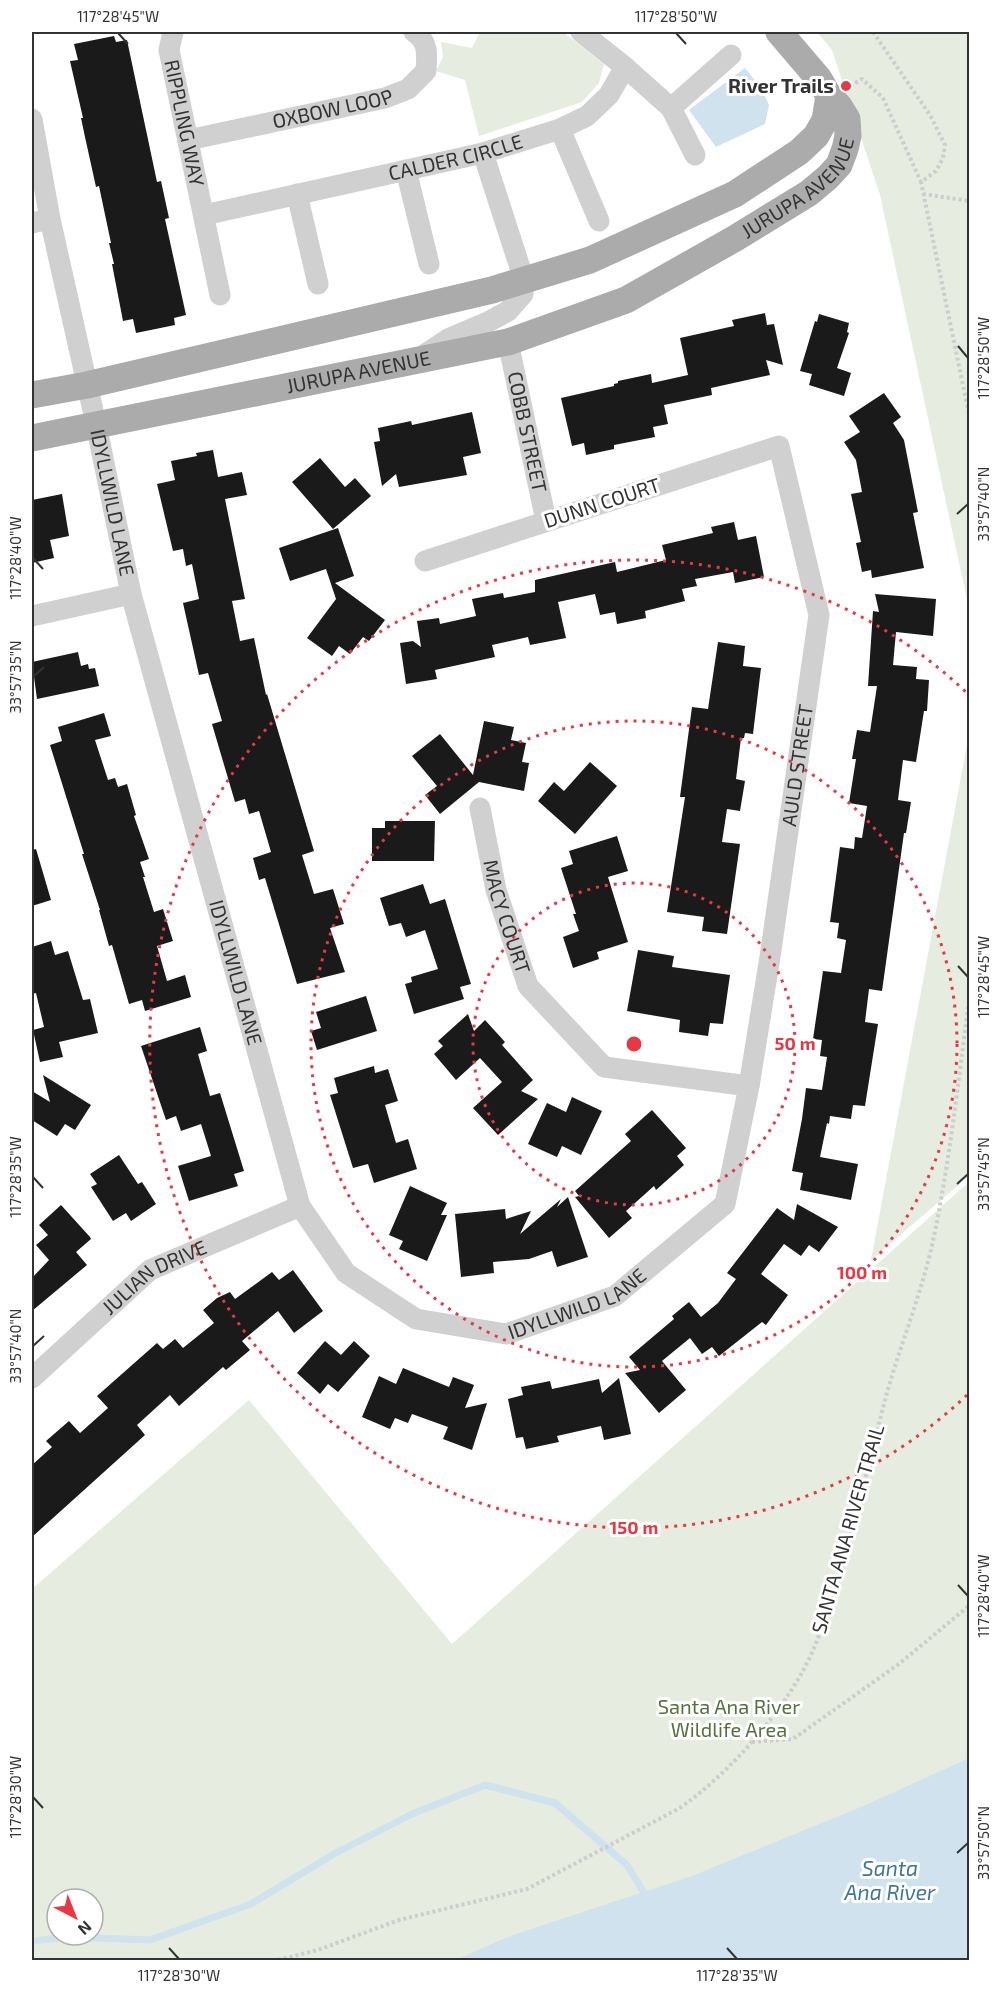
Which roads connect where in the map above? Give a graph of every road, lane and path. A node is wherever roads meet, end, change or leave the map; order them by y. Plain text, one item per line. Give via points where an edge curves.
1 (173, 32) edge
2 (414, 32) edge
3 (779, 32) edge
4 (873, 32) edge
5 (594, 35) edge
6 (731, 55) dead end
7 (625, 67) junction
8 (829, 96) junction
9 (671, 108) junction
10 (32, 119) edge
11 (560, 129) junction
12 (188, 140) junction
13 (483, 153) junction
14 (695, 155) dead end
15 (406, 170) junction
16 (921, 182) junction
17 (297, 194) junction
18 (923, 194) junction
19 (969, 201) edge
20 (204, 215) junction
21 (41, 221) edge
22 (599, 221) dead end
23 (429, 264) dead end
24 (524, 280) junction
25 (318, 284) dead end
26 (220, 295) dead end
27 (508, 342) junction
28 (418, 360) junction
29 (87, 385) junction
30 (32, 395) edge
31 (969, 419) edge
32 (96, 424) junction
33 (32, 438) edge
34 (779, 446) joint
35 (546, 521) junction
36 (425, 561) dead end
37 (131, 594) junction
38 (32, 616) edge
39 (480, 808) dead end
40 (969, 994) edge
41 (749, 1086) junction
42 (300, 1206) junction
43 (32, 1378) edge
44 (969, 1605) edge
45 (751, 1742) junction
46 (278, 1960) edge

1 - 12 street, RIPPLING WAY via 169,50
2 - 12 street, OXBOW LOOP via 427,47 426,71 408,89 385,98
3 - 8 main road
4 - 16 path via 930,115 945,145 936,171
5 - 7 street
6 - 9 street
7 - 9 street
7 - 11 street, CALDER CIRCLE via 609,95 587,116
8 - 16 path via 862,79 883,98
8 - 24 main road, JURUPA AVENUE via 825,120 816,136 799,152 735,194 590,260
8 - 27 main road, JURUPA AVENUE via 847,119 848,136 839,165 809,193 626,300
9 - 14 street
10 - 21 street, IDYLLWILD LANE
11 - 13 street, CALDER CIRCLE
11 - 22 street
12 - 20 street, RIPPLING WAY
13 - 15 street, CALDER CIRCLE
13 - 24 street
15 - 17 street, CALDER CIRCLE
15 - 23 street
16 - 18 path
17 - 20 street, CALDER CIRCLE
17 - 25 street
18 - 19 path
18 - 31 path
20 - 26 street, RIPPLING WAY
21 - 29 street, IDYLLWILD LANE
24 - 28 street via 523,294 508,311 448,339
24 - 29 main road, JURUPA AVENUE
27 - 28 main road, JURUPA AVENUE
27 - 35 street, COBB STREET
28 - 32 main road, JURUPA AVENUE
29 - 30 main road, JURUPA AVENUE
29 - 32 street, IDYLLWILD LANE
32 - 33 main road, JURUPA AVENUE
32 - 37 street, IDYLLWILD LANE
34 - 35 street, DUNN COURT
34 - 41 street, AULD STREET via 819,615
35 - 36 street, DUNN COURT
37 - 38 street
37 - 42 street, IDYLLWILD LANE
39 - 41 street, MACY COURT via 496,891 528,986 604,1067
40 - 45 path, SANTA ANA RIVER TRAIL via 935,1232 924,1279 897,1355 835,1591 813,1650 797,1679
41 - 42 street, IDYLLWILD LANE via 725,1204 615,1296 506,1334 416,1319 346,1273
42 - 43 street, JULIAN DRIVE via 150,1270
44 - 45 path via 899,1664 793,1739
45 - 46 path, SANTA ANA RIVER TRAIL via 700,1795 526,1889 399,1920 318,1950

